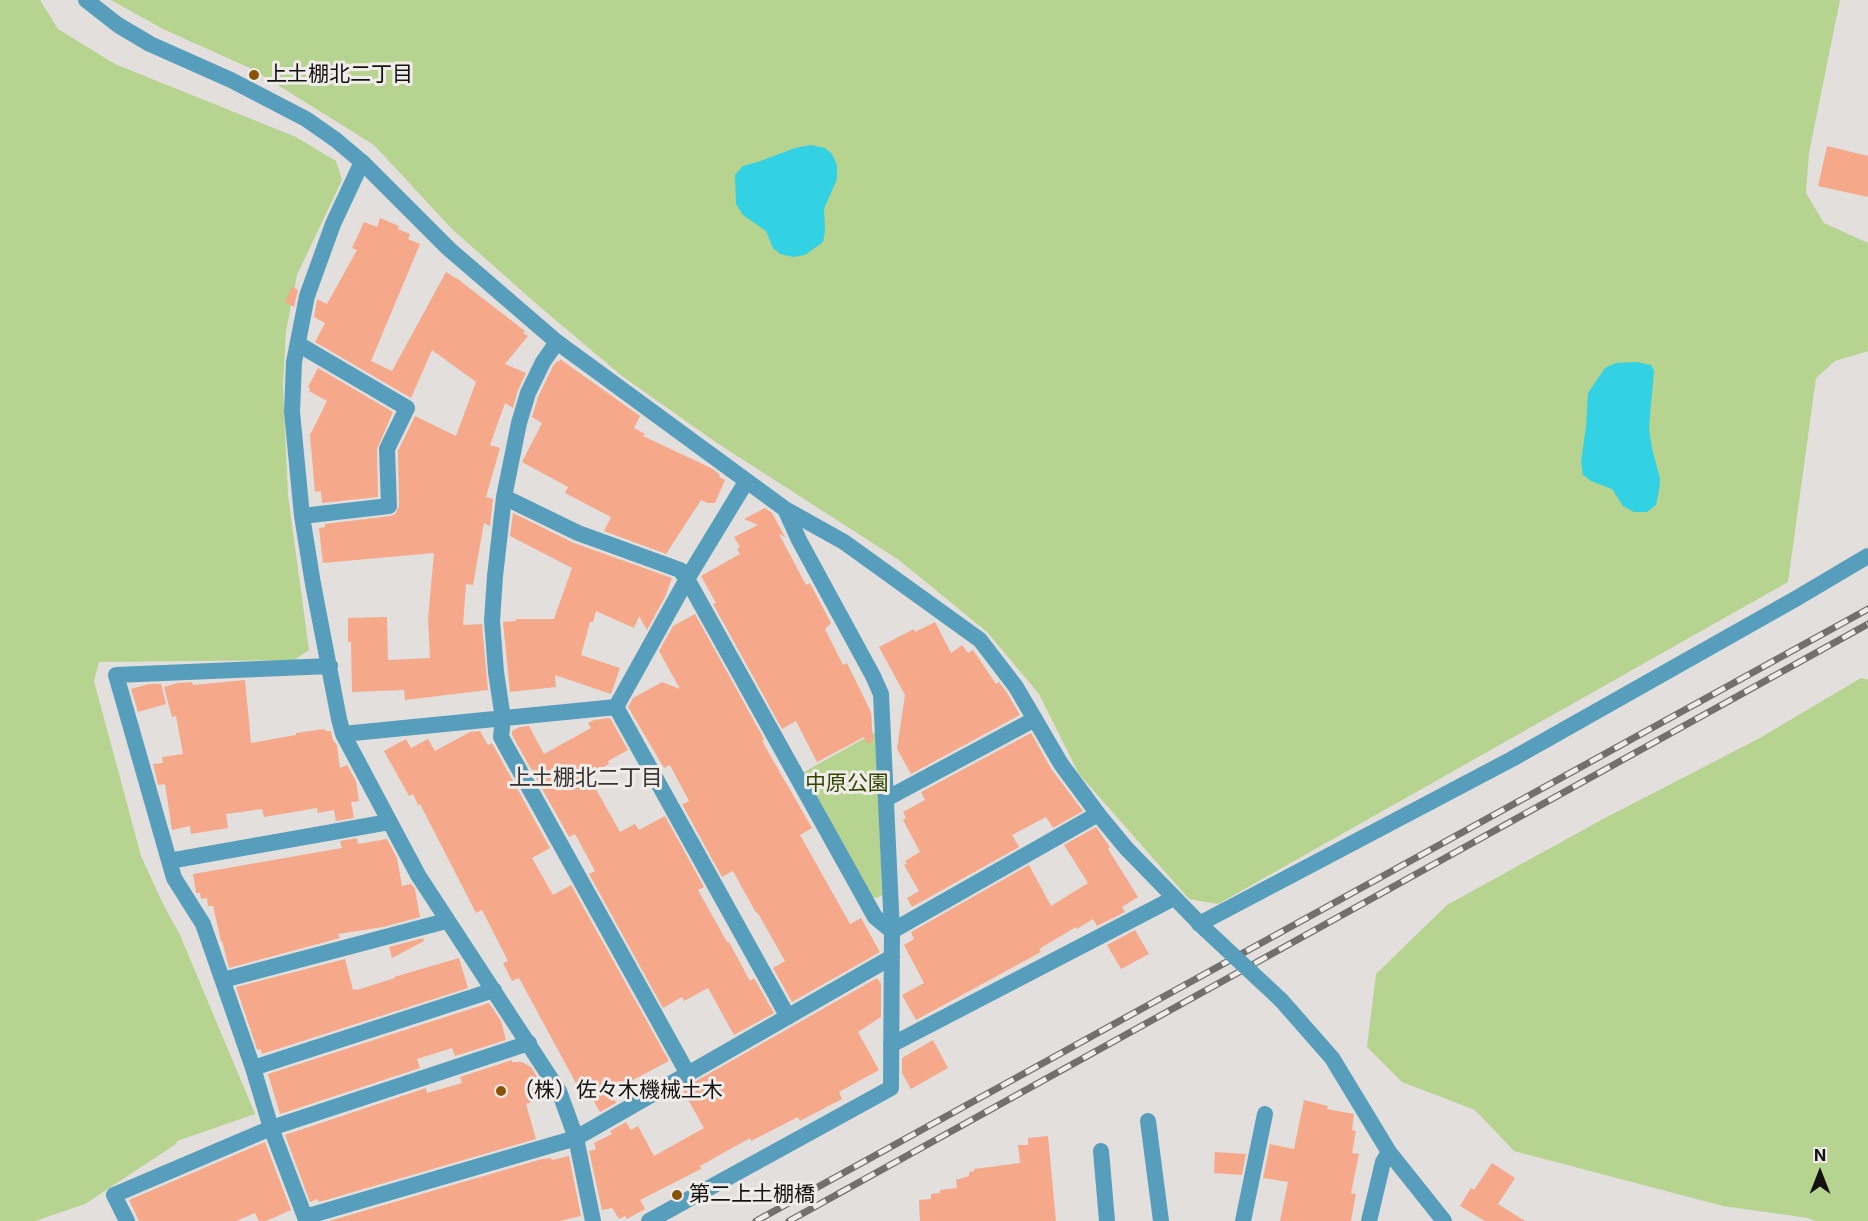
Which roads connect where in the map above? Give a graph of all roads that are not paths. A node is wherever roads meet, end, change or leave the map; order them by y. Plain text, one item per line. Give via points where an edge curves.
1 (86, 0) edge
2 (362, 162) junction
3 (557, 342) junction
4 (298, 344) junction
5 (746, 482) junction
6 (504, 497) junction
7 (785, 509) junction
8 (302, 516) junction
9 (1868, 556) edge
10 (687, 579) junction
11 (330, 666) junction
12 (616, 707) junction
13 (503, 719) junction
14 (1035, 719) junction
15 (343, 734) junction
16 (886, 799) junction
17 (1098, 814) junction
18 (389, 822) junction
19 (169, 861) junction
20 (1174, 898) junction
21 (446, 921) junction
22 (1202, 927) junction
23 (892, 931) junction
24 (892, 957) junction
25 (223, 980) junction
26 (494, 990) junction
27 (788, 1017) junction
28 (529, 1044) junction
29 (891, 1045) junction
30 (253, 1068) junction
31 (688, 1074) junction
32 (1264, 1114) dead end
33 (1148, 1121) dead end
34 (272, 1128) junction
35 (576, 1138) junction
36 (1101, 1151) dead end
37 (1389, 1152) junction
38 (300, 1219) edge
39 (127, 1221) edge
40 (592, 1221) edge
41 (649, 1221) edge
42 (1107, 1221) edge
43 (1161, 1221) edge
44 (1244, 1221) edge
45 (1370, 1221) edge
46 (1444, 1221) edge

1 - 2 street via 150,44 306,119
2 - 3 street via 449,249
2 - 4 street via 319,261 307,296
3 - 5 street
3 - 6 street via 528,393
4 - 8 street via 292,412
4 - 8 street via 407,408 387,449 389,506
5 - 7 street
5 - 10 street
6 - 10 street via 578,533 680,570
6 - 13 street via 492,621
7 - 14 street via 844,542 980,640
7 - 16 street via 880,694
8 - 11 street
9 - 22 street via 1512,759
10 - 12 street
10 - 23 street via 875,917
11 - 15 street
11 - 19 street via 116,675
12 - 13 street
12 - 27 street
13 - 15 street
13 - 31 street via 501,737
14 - 16 street
14 - 17 street via 1061,764
15 - 18 street
16 - 23 street
17 - 20 street
17 - 23 street
18 - 19 street
18 - 21 street
19 - 25 street via 174,878 203,924
20 - 22 street
20 - 29 street
21 - 25 street
21 - 26 street
22 - 37 street, bridge via 1281,1000 1332,1058
23 - 24 street
24 - 27 street
24 - 29 street
25 - 30 street
26 - 28 street
26 - 30 street
27 - 31 street
28 - 34 street
28 - 35 street via 559,1091
29 - 41 street via 891,1088
30 - 34 street
31 - 35 street
32 - 44 street
33 - 43 street
34 - 38 street
34 - 39 street via 114,1195
35 - 38 street
35 - 40 street
36 - 42 street
37 - 45 street via 1383,1162
37 - 46 street

